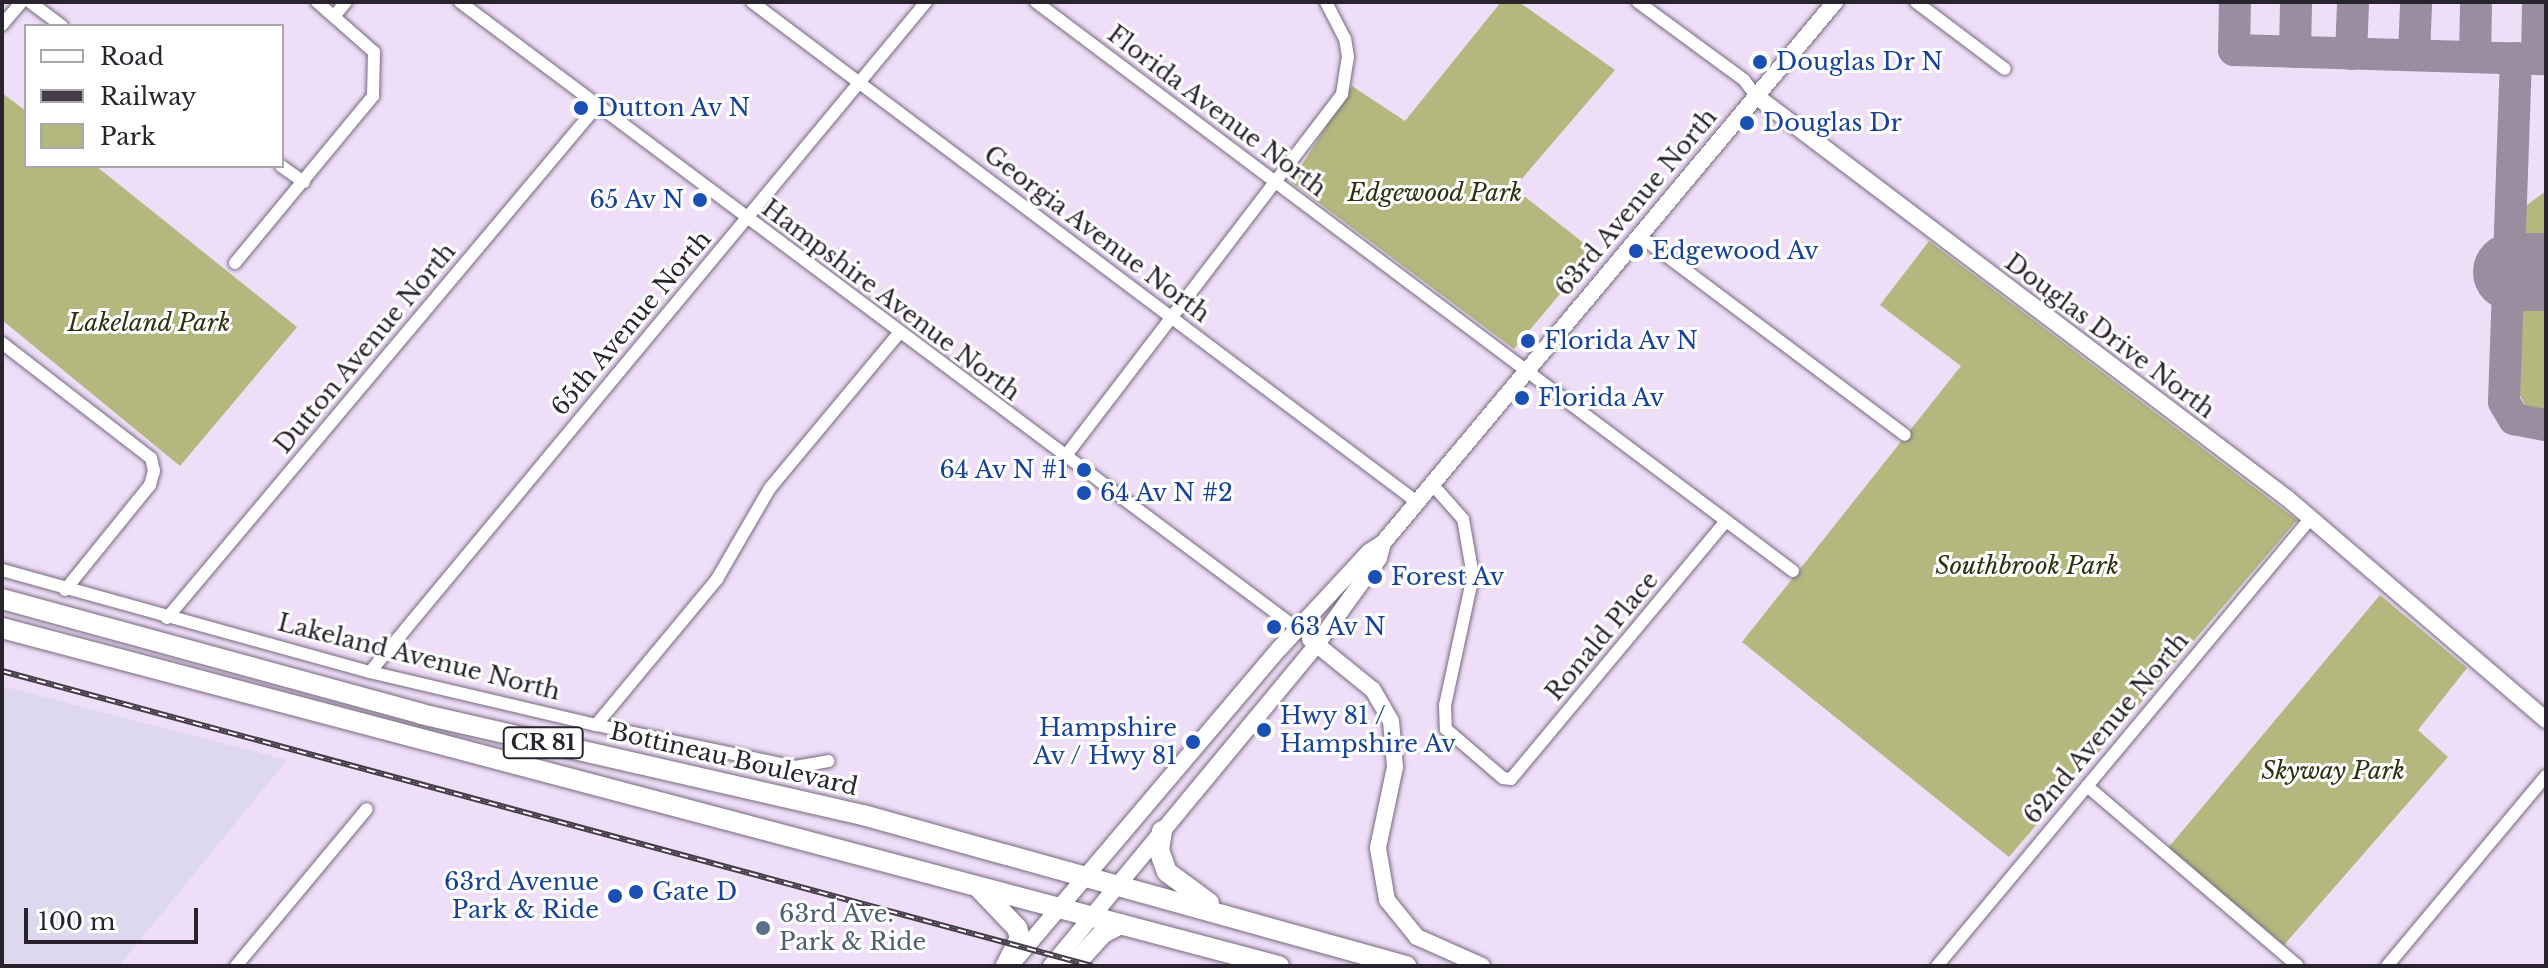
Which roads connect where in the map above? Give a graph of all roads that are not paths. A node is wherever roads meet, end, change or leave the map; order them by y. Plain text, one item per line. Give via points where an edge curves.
1 (21, 2) edge
2 (30, 2) edge
3 (317, 2) edge
4 (346, 2) edge
5 (460, 2) edge
6 (752, 2) edge
7 (926, 2) edge
8 (1036, 2) edge
9 (1326, 2) edge
10 (1638, 2) edge
11 (1662, 2) edge
12 (1835, 2) edge
13 (1916, 2) edge
14 (1653, 13) junction
15 (335, 15) junction
16 (59, 24) edge
17 (2, 25) edge
18 (2005, 69) dead end
19 (859, 83) junction
20 (1756, 96) junction
21 (597, 106) junction
22 (284, 168) edge
23 (304, 182) junction
24 (1276, 184) junction
25 (746, 219) junction
26 (1640, 236) junction
27 (235, 263) dead end
28 (1172, 318) junction
29 (899, 333) junction
30 (2, 343) edge
31 (1526, 371) junction
32 (1905, 435) dead end
33 (1064, 458) junction
34 (1432, 484) junction
35 (1417, 502) junction
36 (2310, 519) junction
37 (1726, 521) junction
38 (1383, 543) junction
39 (2, 570) edge
40 (1793, 571) dead end
41 (65, 590) junction
42 (2, 599) edge
43 (167, 618) junction
44 (2, 628) edge
45 (1299, 630) junction
46 (1317, 644) junction
47 (370, 672) junction
48 (2546, 720) edge
49 (596, 725) junction
50 (828, 761) dead end
51 (2546, 776) edge
52 (2087, 786) junction
53 (367, 809) dead end
54 (1162, 831) junction
55 (1086, 876) junction
56 (975, 884) junction
57 (1117, 885) junction
58 (1060, 907) junction
59 (1222, 912) junction
60 (1093, 915) junction
61 (1121, 924) junction
62 (236, 966) edge
63 (1008, 966) edge
64 (1051, 966) edge
65 (1073, 966) edge
66 (1279, 966) edge
67 (1406, 966) edge
68 (1482, 966) edge
69 (1937, 966) edge
70 (2298, 966) edge
71 (2387, 966) edge

1 - 17 street
2 - 16 street
3 - 15 street
4 - 15 street
5 - 21 street, Hampshire Avenue North
6 - 19 street, Georgia Avenue North
7 - 19 street, 65th Avenue North
8 - 24 street, Florida Avenue North
9 - 24 street via 1345,39 1347,77 1331,112
10 - 14 street, Douglas Drive North
11 - 14 street
12 - 20 street, 63rd Avenue North
13 - 18 street
14 - 20 street, Douglas Drive North via 1744,80
15 - 23 street via 374,52 377,82 364,110
19 - 25 street, 65th Avenue North
19 - 28 street, Georgia Avenue North
20 - 26 street, 63rd Avenue North
20 - 36 street, Douglas Drive North
21 - 25 street, Hampshire Avenue North
21 - 43 street, Dutton Avenue North
22 - 23 street
23 - 27 street
24 - 28 street
24 - 31 street, Florida Avenue North
25 - 29 street, Hampshire Avenue North
25 - 47 street, 65th Avenue North
26 - 31 street, 63rd Avenue North
26 - 32 street
28 - 33 street
28 - 35 street, Georgia Avenue North
29 - 33 street, Hampshire Avenue North
29 - 49 street via 770,488 717,579
30 - 41 street via 151,458 150,485
31 - 34 street, 63rd Avenue North
31 - 37 street, Florida Avenue North
33 - 45 street, Hampshire Avenue North
34 - 35 street, 63rd Avenue North
34 - 37 street, Ronald Place via 1463,519 1473,576 1445,705 1446,729 1503,778 1511,779
35 - 38 street, 63rd Avenue North
36 - 48 street, Douglas Drive North
36 - 52 street, 62nd Avenue North
37 - 40 street, Florida Avenue North
38 - 45 street, 63rd Avenue North
38 - 46 street, 63rd Avenue North via 1379,558
39 - 41 street, Lakeland Avenue North
41 - 43 street, Lakeland Avenue North
42 - 55 highway, Bottineau Boulevard / CR 81 via 339,694 794,797
43 - 47 street, Lakeland Avenue North
44 - 56 highway, CR 81
45 - 46 street
45 - 55 street, 63rd Avenue North
46 - 54 street, 63rd Avenue North
46 - 68 street via 1373,690 1391,721 1395,767 1378,848 1387,900 1417,937
47 - 49 street, Lakeland Avenue North
49 - 50 street, Lakeland Avenue North via 795,767
51 - 71 street
52 - 69 street, 62nd Avenue North
52 - 70 street
53 - 62 street
54 - 57 street, 63rd Avenue North
54 - 59 highway via 1159,850 1167,872
55 - 57 highway, Bottineau Boulevard / CR 81
55 - 58 street, 63rd Avenue North
56 - 58 highway, CR 81
56 - 63 highway via 1017,928 1020,938
57 - 59 highway, Bottineau Boulevard / CR 81
57 - 60 street, 63rd Avenue North
58 - 60 highway, CR 81
58 - 63 street, 63rd Avenue North
59 - 67 highway, Bottineau Boulevard / CR 81
60 - 61 highway, CR 81
60 - 64 street, 63rd Avenue North
61 - 65 highway via 1094,941
61 - 66 highway, CR 81

